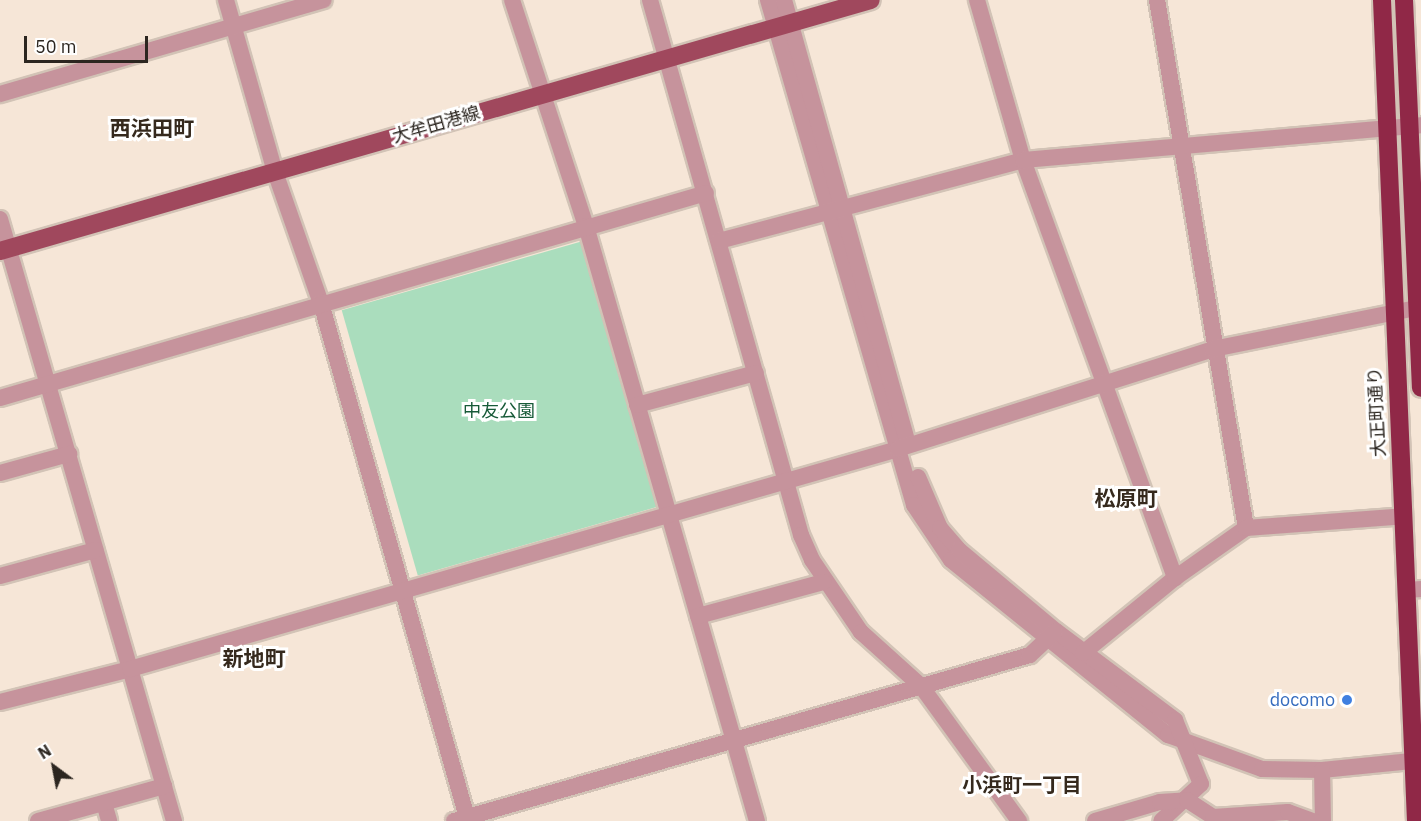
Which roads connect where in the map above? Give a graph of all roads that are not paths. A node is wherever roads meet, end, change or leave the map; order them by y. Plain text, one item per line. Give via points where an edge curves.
1 (226, 0) edge
2 (324, 0) edge
3 (512, 0) edge
4 (650, 0) edge
5 (768, 0) edge
6 (784, 0) edge
7 (871, 0) edge
8 (977, 0) edge
9 (1157, 0) edge
10 (1382, 0) edge
11 (1404, 0) edge
12 (783, 24) junction
13 (233, 26) junction
14 (668, 58) junction
15 (0, 94) edge
16 (540, 94) junction
17 (1415, 126) edge
18 (1385, 127) junction
19 (1183, 148) junction
20 (1023, 160) junction
21 (275, 172) junction
22 (706, 193) junction
23 (835, 211) junction
24 (0, 219) edge
25 (586, 226) junction
26 (719, 242) junction
27 (4, 250) edge
28 (321, 303) junction
29 (1419, 307) edge
30 (1393, 310) junction
31 (1213, 349) junction
32 (756, 373) junction
33 (49, 385) junction
34 (1103, 385) junction
35 (1421, 388) edge
36 (0, 398) edge
37 (637, 405) junction
38 (903, 447) junction
39 (69, 454) junction
40 (0, 473) edge
41 (787, 480) junction
42 (668, 513) junction
43 (1404, 516) junction
44 (1246, 528) junction
45 (96, 550) junction
46 (0, 576) edge
47 (1175, 578) junction
48 (823, 582) junction
49 (404, 588) junction
50 (1414, 590) edge
51 (698, 616) junction
52 (1052, 636) junction
53 (1083, 653) junction
54 (130, 669) junction
55 (921, 686) junction
56 (0, 702) edge
57 (733, 738) junction
58 (1186, 741) junction
59 (1418, 759) edge
60 (1322, 770) junction
61 (164, 786) junction
62 (1187, 800) junction
63 (104, 803) junction
64 (463, 820) edge
65 (38, 821) edge
66 (109, 821) edge
67 (174, 821) edge
68 (756, 821) edge
69 (1019, 821) edge
70 (1095, 821) edge
71 (1161, 821) edge
72 (1313, 821) edge
73 (1323, 821) edge
74 (1416, 821) edge

1 - 13 street
2 - 13 street
3 - 16 street
4 - 14 street
5 - 12 street
6 - 12 street
7 - 12 main road, 大牟田港線
8 - 20 street
9 - 19 street
10 - 18 highway, 大正町通り
11 - 17 highway
12 - 14 main road, 大牟田港線
12 - 23 street
13 - 15 street
13 - 21 street
14 - 16 main road, 大牟田港線
14 - 22 street
16 - 21 main road, 大牟田港線
16 - 25 street
17 - 18 street
17 - 29 highway
18 - 19 street
18 - 30 highway, 大正町通り
19 - 20 street
19 - 31 street
20 - 23 street
20 - 34 street
21 - 27 main road, 大牟田港線
21 - 28 street
22 - 25 street
22 - 26 street
23 - 26 street
23 - 38 street
24 - 27 street
25 - 28 street
25 - 37 street
26 - 32 street
27 - 33 street
28 - 33 street
28 - 49 street
29 - 30 street
29 - 35 highway
30 - 31 street
30 - 43 highway, 大正町通り
31 - 34 street
31 - 44 street
32 - 37 street
32 - 41 street
33 - 36 street
33 - 39 street
34 - 38 street
34 - 47 street
37 - 42 street
38 - 41 street
38 - 52 street via 940,528
39 - 40 street
39 - 45 street
41 - 42 street
41 - 48 street via 801,535
42 - 49 street
42 - 51 street
43 - 44 street
43 - 50 highway, 大正町通り
44 - 47 street
45 - 46 street
45 - 54 street
47 - 53 street
48 - 51 street
48 - 55 street via 861,632
49 - 54 street
49 - 64 street
50 - 59 highway, 大正町通り
51 - 57 street
52 - 53 street
52 - 55 street via 1030,655
52 - 58 street via 1168,735
53 - 58 street via 1175,720
54 - 56 street
54 - 61 street
55 - 57 street
55 - 69 street
57 - 64 street
57 - 68 street
58 - 60 street via 1262,769
58 - 62 street via 1201,784
59 - 60 street
59 - 74 highway, 大正町通り
60 - 73 street
61 - 63 street
61 - 67 street
62 - 70 street via 1160,802
62 - 71 street
62 - 72 street via 1213,817 1288,812
63 - 65 street
63 - 66 street

